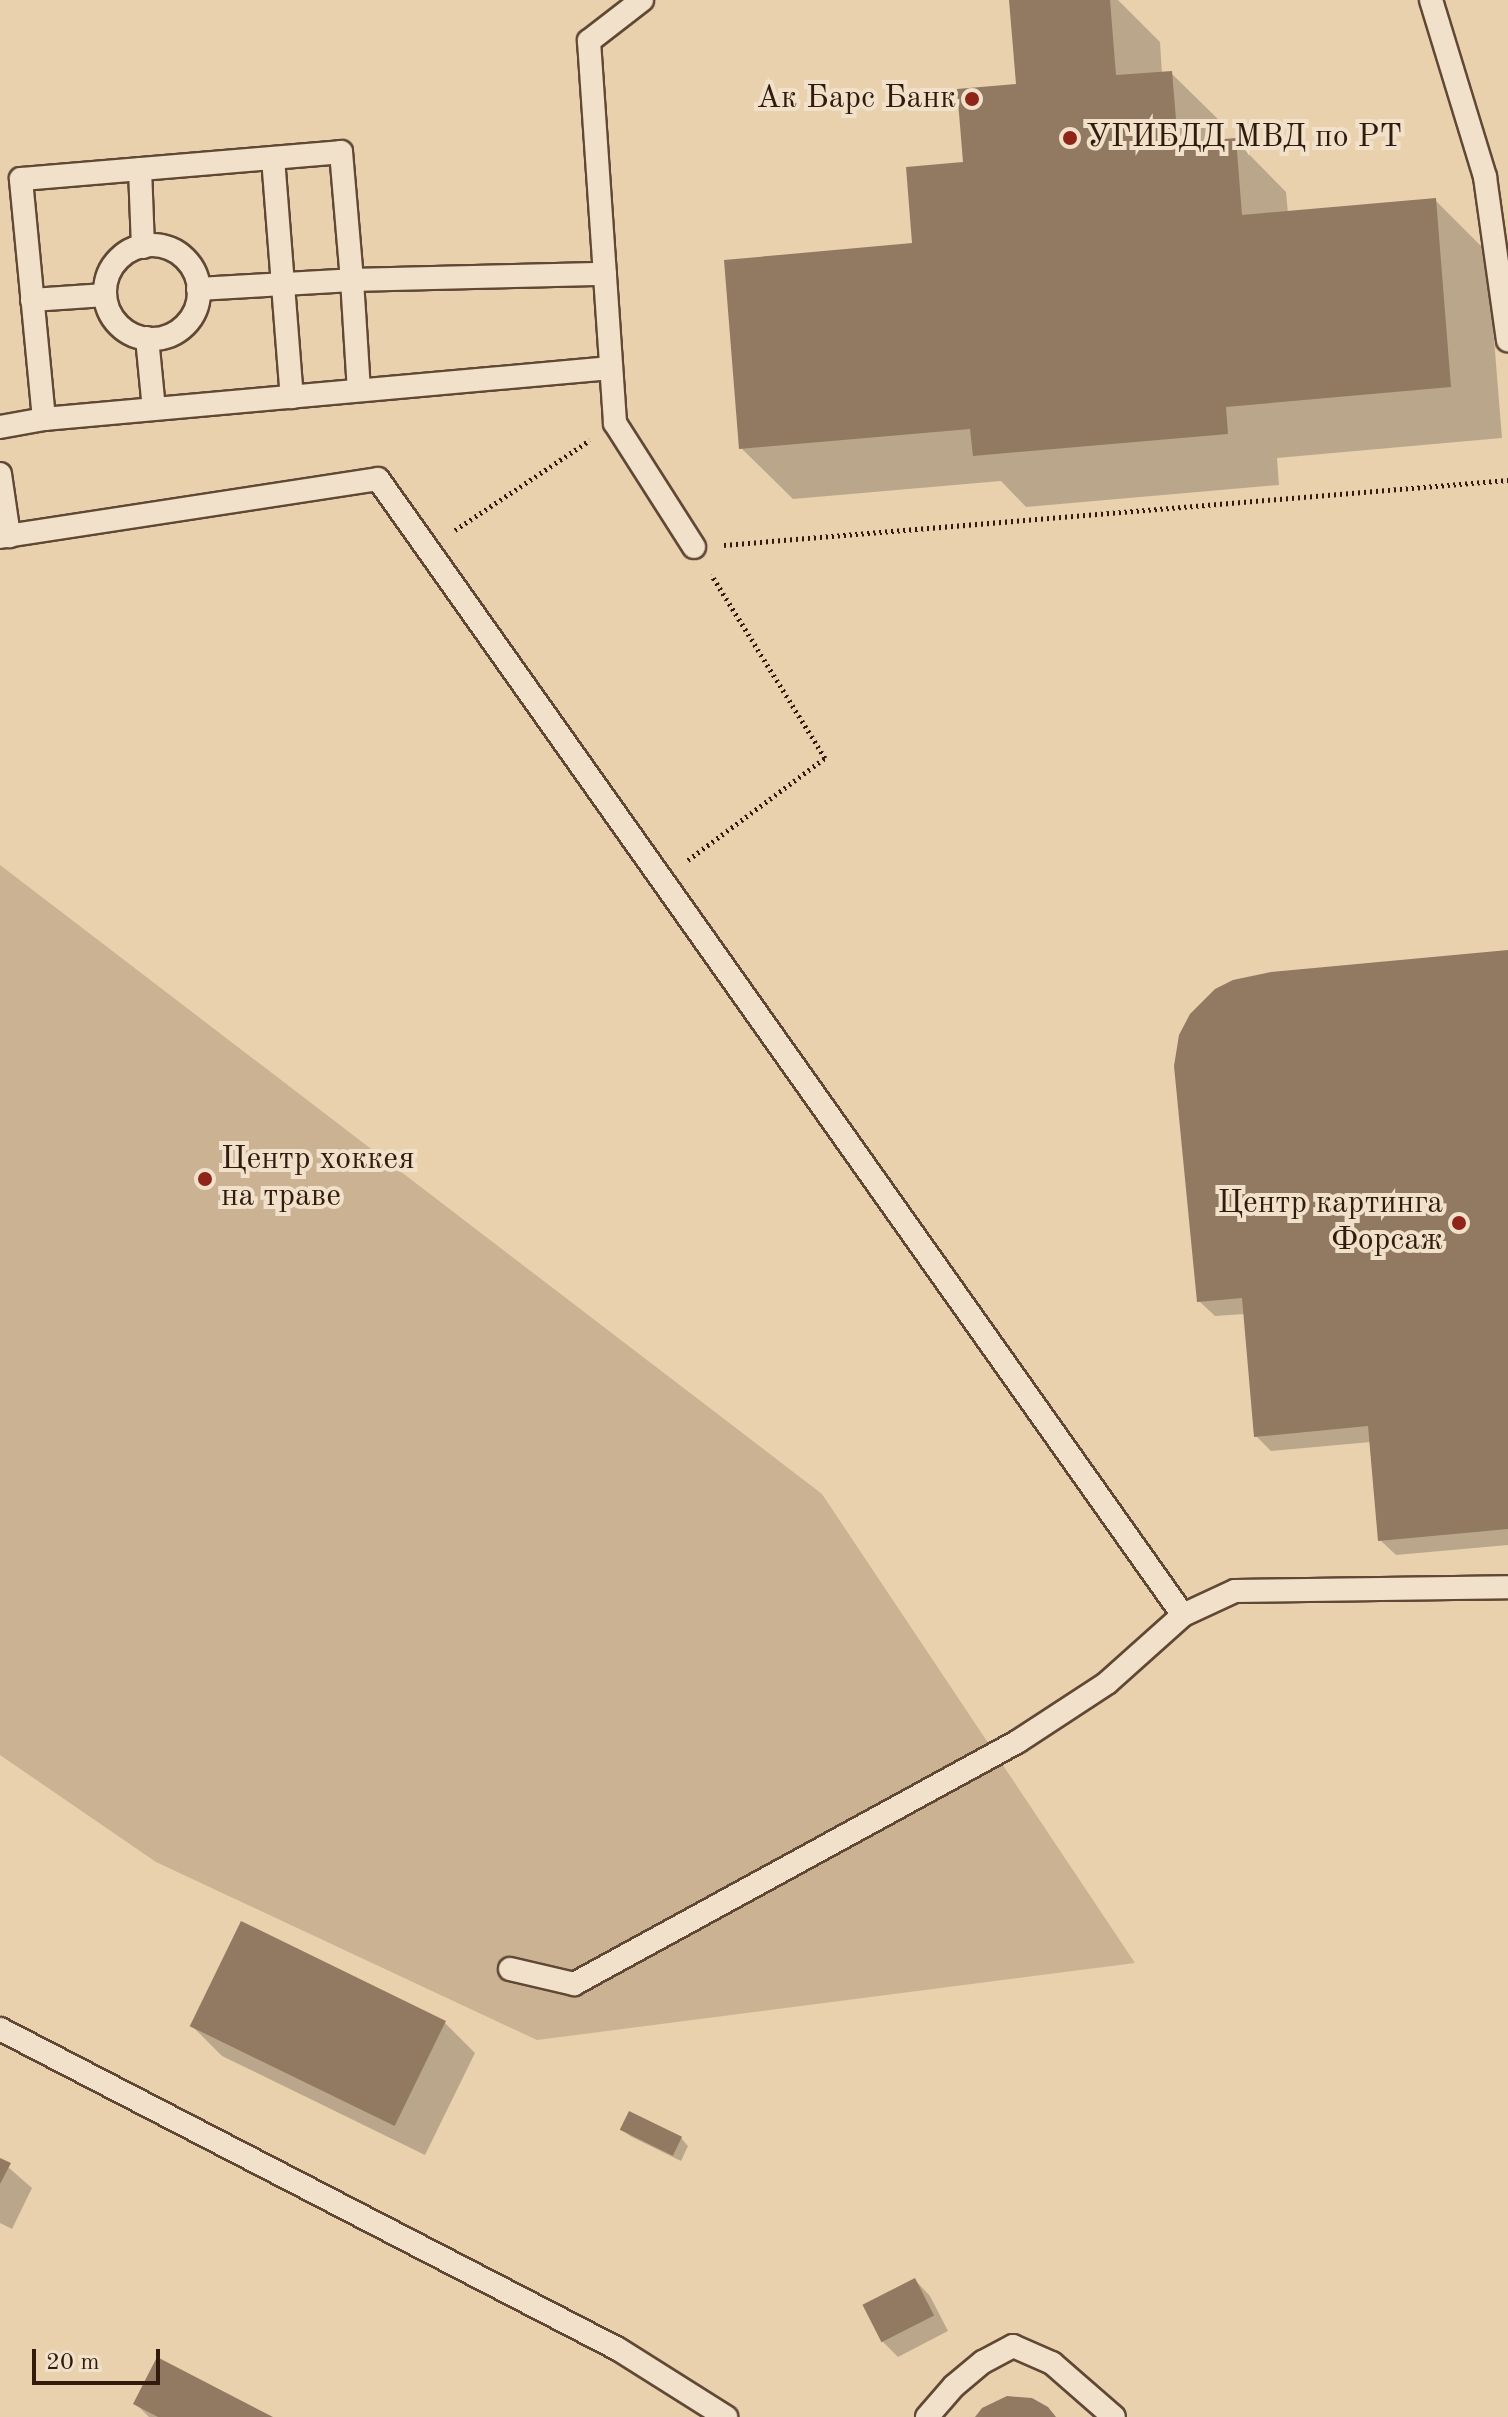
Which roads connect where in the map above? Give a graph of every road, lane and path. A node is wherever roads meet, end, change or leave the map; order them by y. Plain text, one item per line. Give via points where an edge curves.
1 (642, 0) edge
2 (1431, 0) edge
3 (273, 158) junction
4 (140, 169) junction
5 (143, 247) junction
6 (605, 274) junction
7 (352, 280) junction
8 (283, 284) junction
9 (198, 289) junction
10 (105, 295) junction
11 (32, 300) junction
12 (147, 338) junction
13 (1508, 340) edge
14 (611, 368) junction
15 (359, 390) junction
16 (292, 397) junction
17 (154, 409) junction
18 (44, 419) junction
19 (615, 423) junction
20 (0, 427) edge
21 (0, 474) edge
22 (1508, 480) edge
23 (4, 537) edge
24 (694, 547) junction
25 (428, 549) junction
26 (662, 879) junction
27 (1508, 1587) edge
28 (1183, 1615) junction
29 (510, 1969) dead end
30 (0, 2029) edge
31 (726, 2417) edge
32 (927, 2417) edge
33 (1114, 2417) edge

1 - 6 lane via 589,41
2 - 13 lane via 1485,177
3 - 4 lane
3 - 7 lane via 341,152
3 - 8 lane
4 - 5 lane
4 - 11 lane via 21,179
5 - 9 lane via 161,245 185,258
5 - 10 lane via 112,264
6 - 7 lane
6 - 14 lane
7 - 8 lane
7 - 15 lane
8 - 9 lane
8 - 16 lane
9 - 12 lane via 197,308 181,330 156,340
10 - 11 lane
10 - 12 lane via 110,316 130,335
11 - 18 lane
12 - 17 lane
14 - 15 lane
14 - 19 lane
15 - 16 lane
16 - 17 lane
17 - 18 lane
18 - 20 lane
19 - 24 lane
19 - 25 path
21 - 23 lane
22 - 24 path
23 - 25 lane via 378,479
24 - 26 path via 825,758
25 - 26 lane
26 - 28 lane
27 - 28 lane via 1235,1591
28 - 29 lane via 1107,1683 1017,1742 574,1984
30 - 31 lane via 618,2349
32 - 33 lane via 983,2362 1013,2346 1052,2363

